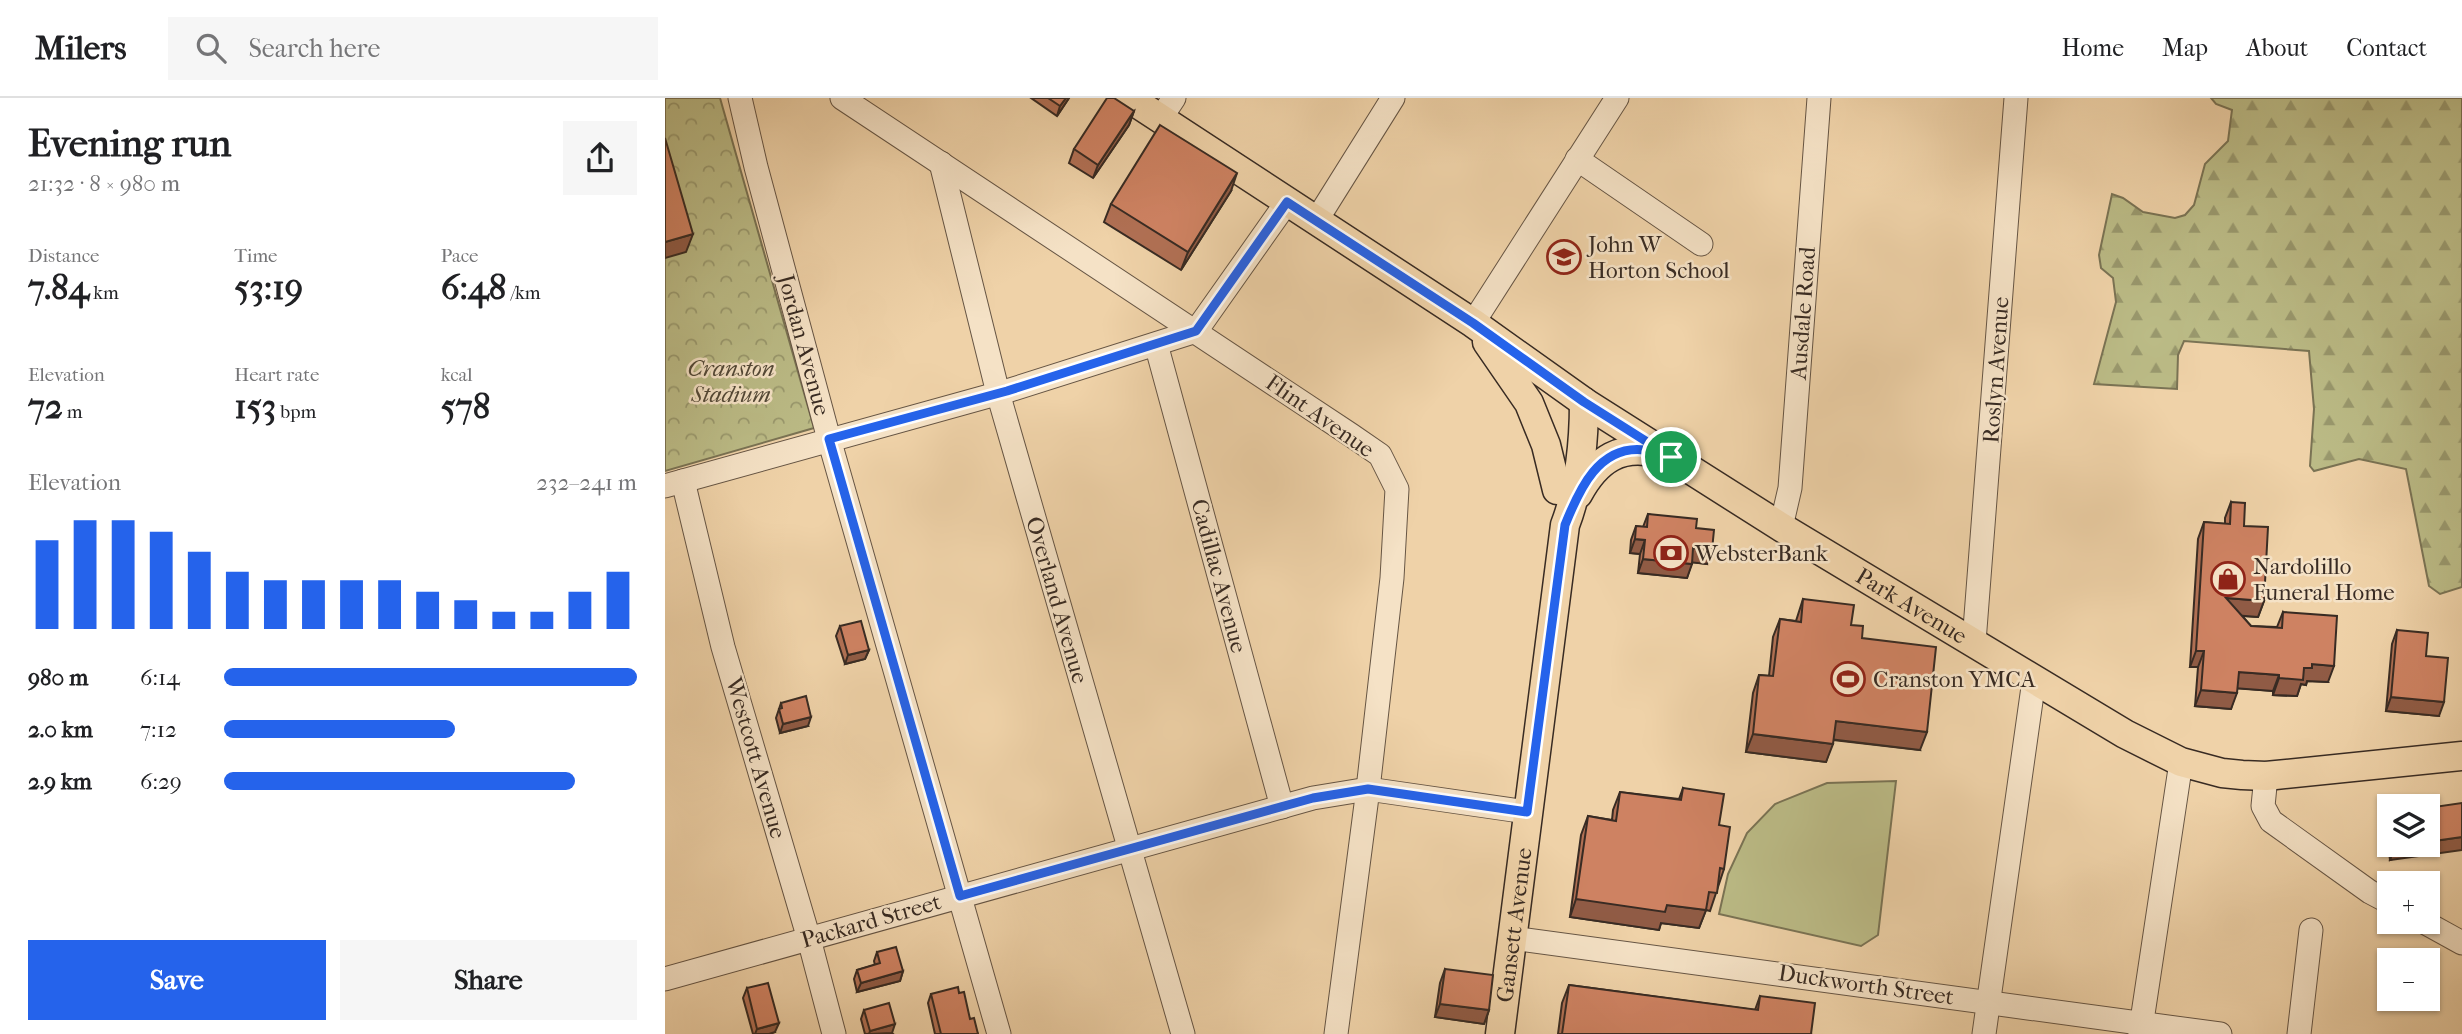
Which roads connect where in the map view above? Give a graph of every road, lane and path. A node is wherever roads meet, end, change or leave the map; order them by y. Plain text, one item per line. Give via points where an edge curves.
1 (740, 98) edge
2 (842, 98) edge
3 (1129, 98) edge
4 (1393, 98) edge
5 (1617, 98) edge
6 (1819, 98) edge
7 (2015, 98) edge
8 (1167, 108) edge
9 (1577, 159) junction
10 (941, 163) junction
11 (1287, 202) junction
12 (1316, 220) junction
13 (1701, 244) dead end
14 (1473, 323) junction
15 (1196, 331) junction
16 (1156, 344) junction
17 (998, 393) junction
18 (1584, 402) junction
19 (829, 439) junction
20 (1671, 457) junction
21 (674, 484) edge
22 (1565, 506) junction
23 (1781, 527) junction
24 (1974, 642) junction
25 (2034, 680) junction
26 (2462, 756) edge
27 (2181, 762) junction
28 (2266, 776) junction
29 (1368, 789) junction
30 (1282, 807) junction
31 (1527, 812) junction
32 (1128, 849) junction
33 (960, 896) junction
34 (2377, 896) edge
35 (2311, 930) dead end
36 (2440, 931) edge
37 (1512, 938) junction
38 (809, 939) junction
39 (2462, 943) edge
40 (665, 979) edge
41 (1988, 1002) junction
42 (2141, 1029) edge
43 (834, 1034) edge
44 (999, 1034) edge
45 (1183, 1034) edge
46 (1336, 1034) edge
47 (1500, 1034) edge
48 (1984, 1034) edge
49 (2220, 1034) edge
50 (2299, 1034) edge

1 - 19 street, Jordan Avenue
2 - 10 street, Flint Avenue
3 - 8 main road, Park Avenue
4 - 12 street
5 - 9 street
6 - 23 street, Ausdale Road via 1790,488
7 - 24 street, Roslyn Avenue
8 - 11 main road, Park Avenue
9 - 13 street
9 - 14 street
10 - 15 street, Flint Avenue
10 - 17 street, Overland Avenue
11 - 12 main road, Park Avenue
11 - 15 street
12 - 14 main road, Park Avenue
14 - 18 main road, Park Avenue
14 - 22 main road via 1529,403
15 - 16 street
15 - 29 street, Flint Avenue via 1380,455 1397,489 1392,578
16 - 17 street
16 - 30 street, Cadillac Avenue
17 - 19 street
17 - 32 street, Overland Avenue
18 - 20 main road, Park Avenue
18 - 22 main road, Gansett Avenue via 1567,426 1558,461
19 - 21 street
19 - 33 street, Jordan Avenue
20 - 22 main road via 1644,450 1608,458
20 - 23 main road, Park Avenue
21 - 38 street, Westcott Avenue
22 - 31 main road, Gansett Avenue
23 - 24 main road, Park Avenue
24 - 25 main road, Park Avenue
25 - 27 main road, Park Avenue
25 - 41 street
26 - 28 main road, Park Avenue
27 - 28 main road, Park Avenue via 2222,773
27 - 42 street
28 - 34 street via 2263,806 2271,821
29 - 30 street, Packard Street
29 - 31 street, Packard Street
29 - 46 street, Flint Avenue
30 - 32 street, Packard Street
31 - 37 main road, Gansett Avenue
32 - 33 street, Packard Street
32 - 45 street, Overland Avenue
33 - 38 street, Packard Street
33 - 44 street, Jordan Avenue
35 - 50 street
36 - 39 street
37 - 41 street, Duckworth Street
37 - 47 main road, Gansett Avenue
38 - 40 street, Packard Street
38 - 43 street, Westcott Avenue
41 - 42 street, Duckworth Street
41 - 48 street
42 - 49 street, Duckworth Street

